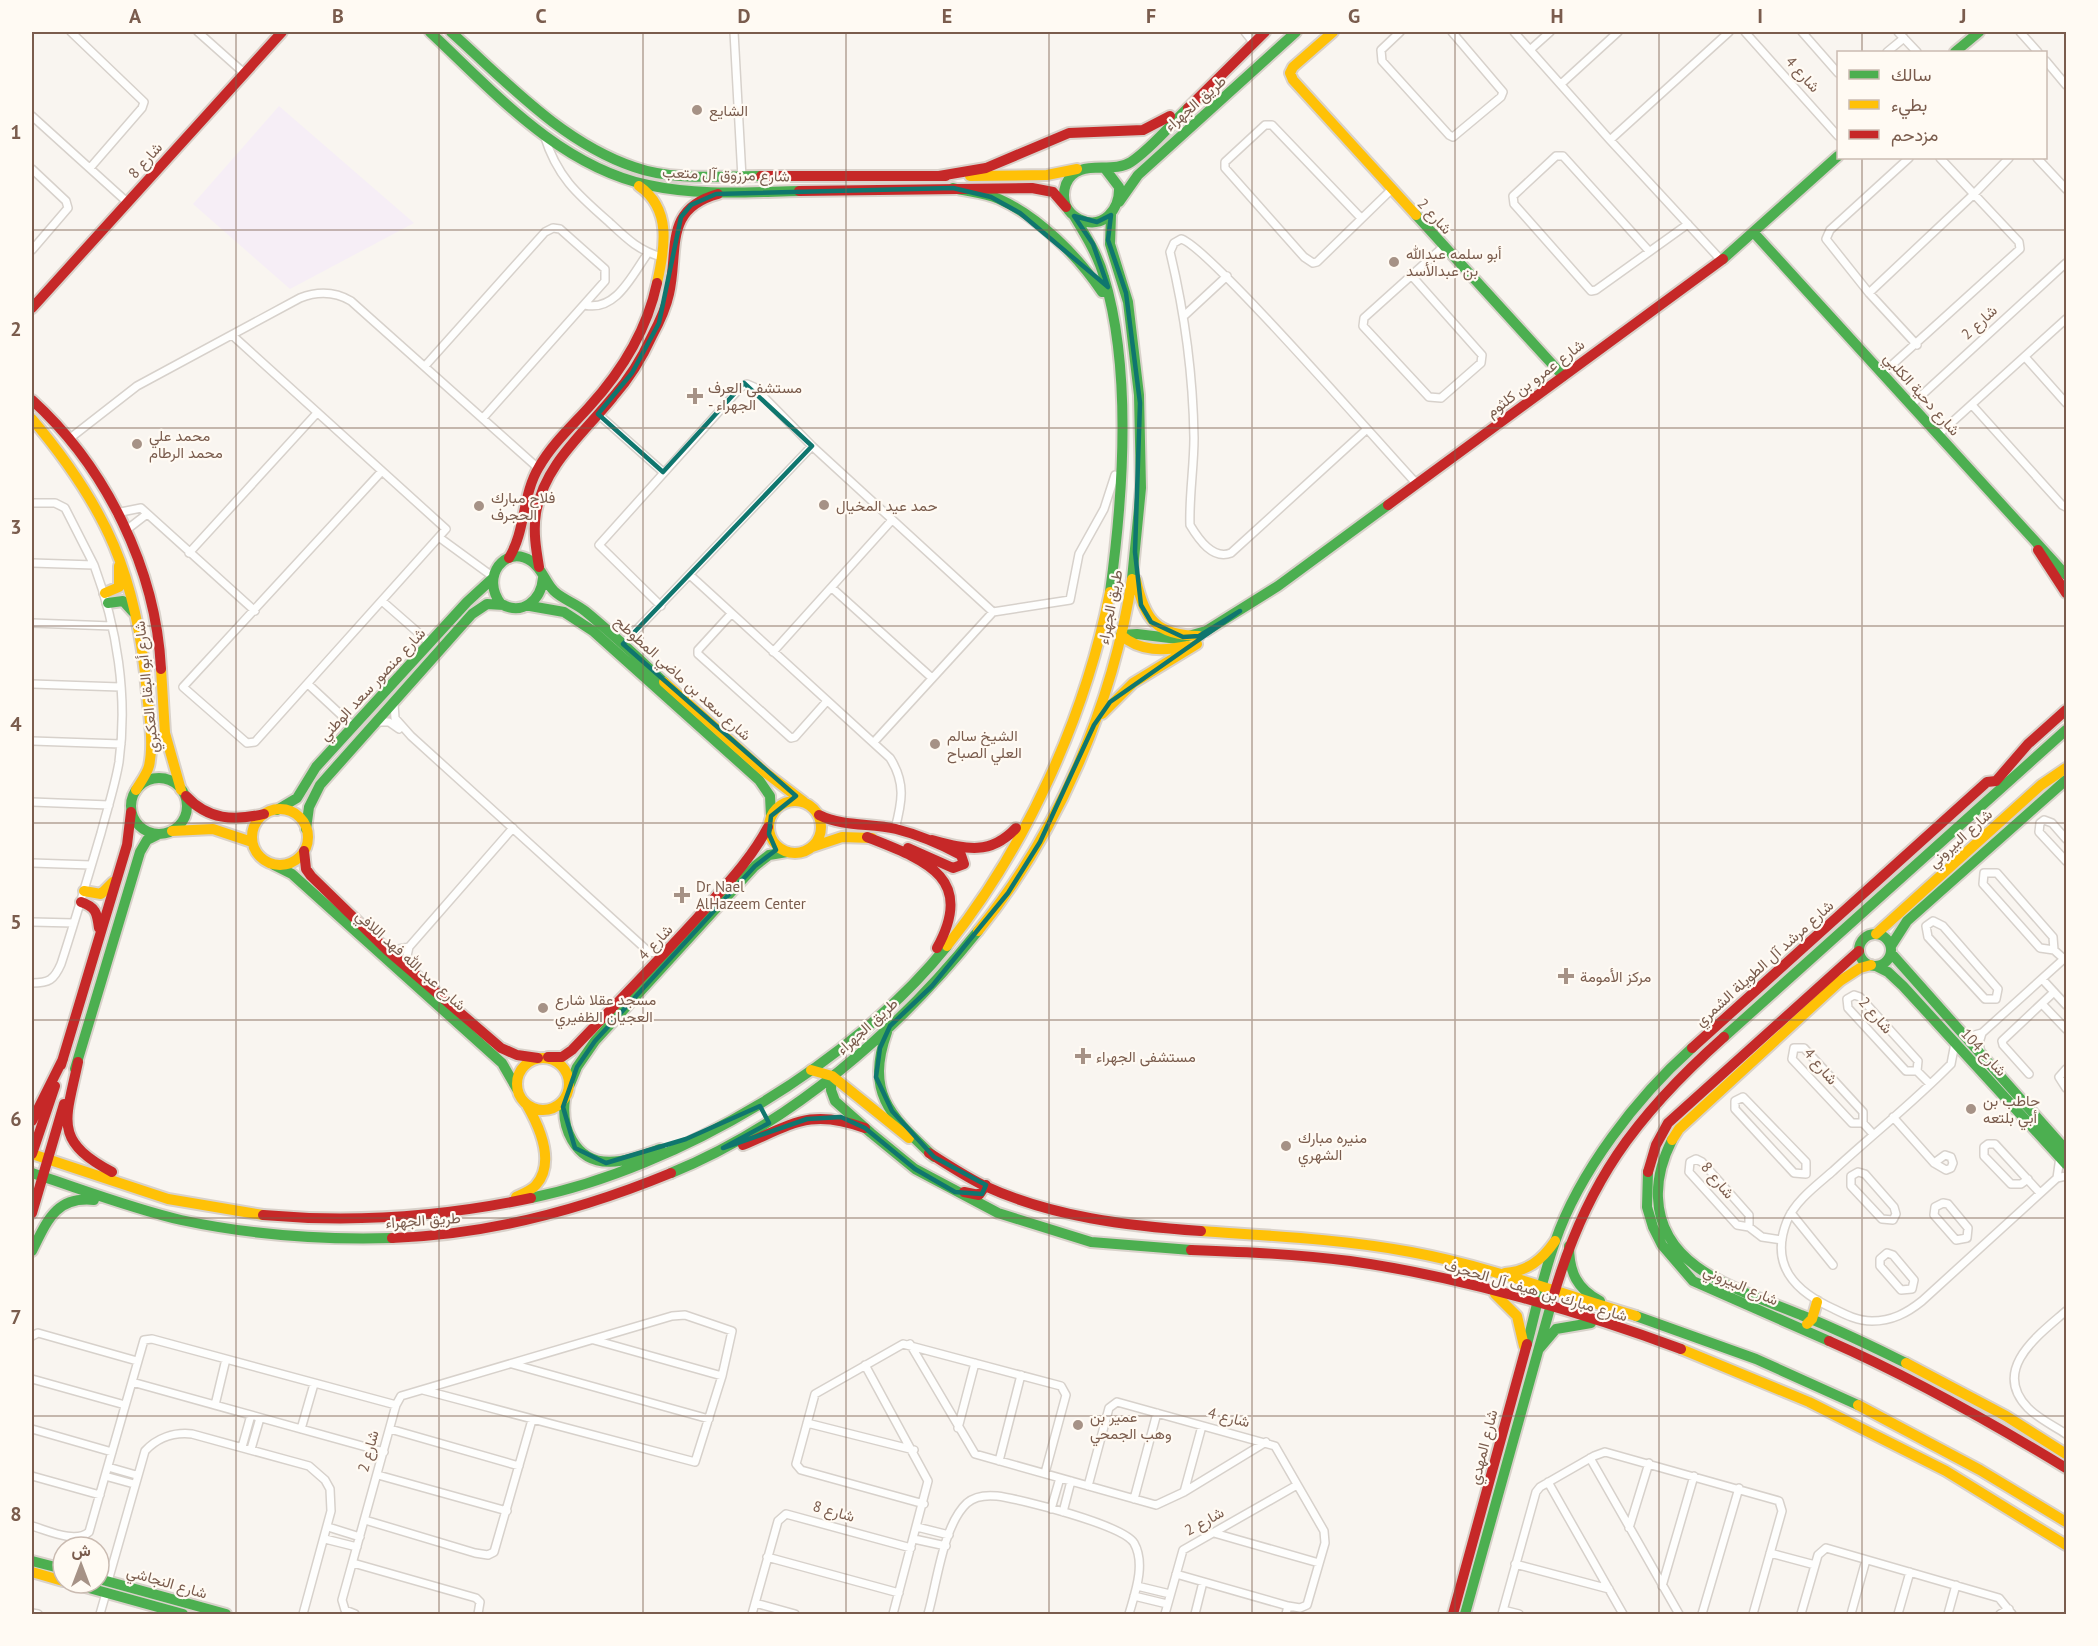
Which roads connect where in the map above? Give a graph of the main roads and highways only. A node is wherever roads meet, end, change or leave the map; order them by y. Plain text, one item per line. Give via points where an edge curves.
1 (282, 32) edge
2 (430, 32) edge
3 (451, 32) edge
4 (1265, 32) edge
5 (1296, 32) edge
6 (1333, 32) edge
7 (1979, 32) edge
8 (1956, 51) edge
9 (1229, 68) junction
10 (1241, 82) junction
11 (1203, 93) junction
12 (1192, 103) junction
13 (1214, 106) junction
14 (1837, 158) edge
15 (1080, 169) junction
16 (1106, 170) junction
17 (939, 176) junction
18 (628, 180) junction
19 (953, 188) junction
20 (734, 192) junction
21 (1119, 202) junction
22 (1070, 212) junction
23 (1111, 215) junction
24 (1755, 234) junction
25 (664, 240) junction
26 (676, 242) junction
27 (32, 308) edge
28 (1113, 317) junction
29 (1563, 376) junction
30 (32, 400) edge
31 (32, 419) edge
32 (2022, 524) junction
33 (114, 542) junction
34 (1117, 548) junction
35 (1135, 552) junction
36 (509, 558) junction
37 (541, 572) junction
38 (2067, 575) edge
39 (492, 578) junction
40 (2067, 593) edge
41 (504, 605) junction
42 (530, 606) junction
43 (141, 629) junction
44 (1121, 635) junction
45 (1198, 640) junction
46 (1099, 645) junction
47 (2065, 711) edge
48 (1094, 725) junction
49 (2065, 732) edge
50 (2028, 744) junction
51 (1062, 755) junction
52 (2067, 768) edge
53 (2067, 780) edge
54 (136, 790) junction
55 (2000, 790) junction
56 (183, 792) junction
57 (804, 802) junction
58 (278, 810) junction
59 (131, 812) junction
60 (264, 814) junction
61 (819, 815) junction
62 (770, 822) junction
63 (306, 829) junction
64 (164, 833) junction
65 (1994, 834) junction
66 (867, 837) junction
67 (932, 840) junction
68 (252, 842) junction
69 (1984, 843) junction
70 (812, 847) junction
71 (304, 851) junction
72 (787, 852) junction
73 (274, 865) junction
74 (118, 874) junction
75 (1866, 909) junction
76 (1874, 934) junction
77 (1836, 937) junction
78 (98, 941) junction
79 (1859, 948) junction
80 (1891, 950) junction
81 (1873, 966) junction
82 (923, 974) junction
83 (907, 989) junction
84 (1906, 990) junction
85 (1928, 997) junction
86 (1738, 1006) junction
87 (1792, 1018) junction
88 (890, 1026) junction
89 (1957, 1038) junction
90 (1707, 1054) junction
91 (543, 1058) junction
92 (1978, 1058) junction
93 (63, 1059) junction
94 (78, 1062) junction
95 (811, 1070) junction
96 (836, 1070) junction
97 (570, 1084) junction
98 (517, 1089) junction
99 (565, 1098) junction
100 (526, 1104) junction
101 (2013, 1105) junction
102 (749, 1111) junction
103 (2036, 1115) junction
104 (32, 1121) edge
105 (865, 1128) junction
106 (723, 1148) junction
107 (2065, 1153) edge
108 (32, 1154) edge
109 (934, 1157) junction
110 (32, 1164) edge
111 (40, 1169) edge
112 (986, 1185) junction
113 (955, 1192) junction
114 (168, 1199) junction
115 (473, 1208) junction
116 (146, 1211) junction
117 (32, 1213) edge
118 (1152, 1229) junction
119 (1076, 1238) junction
120 (1555, 1241) junction
121 (1569, 1246) junction
122 (32, 1251) edge
123 (1405, 1251) junction
124 (1399, 1268) junction
125 (1494, 1272) junction
126 (1481, 1287) junction
127 (1542, 1287) junction
128 (1555, 1291) junction
129 (1817, 1302) road end
130 (1537, 1303) junction
131 (1550, 1307) junction
132 (1630, 1315) junction
133 (1596, 1322) junction
134 (1805, 1322) junction
135 (1524, 1346) junction
136 (1539, 1349) junction
137 (2067, 1454) edge
138 (2067, 1468) edge
139 (2004, 1505) junction
140 (2062, 1520) edge
141 (2067, 1545) edge
142 (32, 1561) edge
143 (51, 1566) edge
144 (32, 1572) edge
145 (51, 1578) edge
146 (111, 1586) edge
147 (111, 1587) edge
148 (183, 1614) edge
149 (226, 1614) edge
150 (1453, 1614) edge
151 (1465, 1614) edge

1 - 27 main road, شارع 8
2 - 18 main road, شارع مرزوق آل متعب via 572,154
3 - 17 main road, شارع مرزوق آل متعب via 555,124 592,150 651,172 742,178
4 - 9 main road, طريق الجهراء
5 - 10 main road, طريق الجهراء
6 - 29 main road, شارع 2 via 1290,72 1293,80
7 - 8 main road
9 - 10 main road via 1232,79
9 - 11 main road, طريق الجهراء
10 - 13 main road, طريق الجهراء
11 - 12 main road, طريق الجهراء
11 - 13 main road
12 - 16 main road, طريق الجهراء via 1140,156
12 - 17 main road via 1158,126 1138,133 1068,133 991,167
13 - 21 main road, طريق الجهراء via 1138,175
14 - 24 main road, شارع عمرو بن كلثوم
15 - 16 main road via 1097,166
15 - 17 main road, شارع مرزوق آل متعب via 1047,175
15 - 22 main road via 1065,185
16 - 21 main road via 1119,187
18 - 20 main road, شارع مرزوق آل متعب via 678,190
18 - 25 main road via 659,204
19 - 20 main road, شارع مرزوق آل متعب
19 - 22 main road, شارع مرزوق آل متعب via 1044,189 1053,192
19 - 28 main road via 999,200 1034,224 1087,270
20 - 26 main road via 716,194 691,205 681,218
21 - 23 main road
22 - 23 main road via 1089,222
22 - 28 main road, طريق الجهراء via 1092,244
23 - 35 main road, طريق الجهراء via 1108,240 1126,293 1140,403
24 - 29 main road, شارع عمرو بن كلثوم
24 - 32 main road, شارع دحية الكلبي
25 - 26 main road via 669,237
25 - 36 main road via 655,293 634,345 600,395 538,468 525,499 518,544
26 - 37 main road via 669,294 659,323 632,373 556,461 540,493 534,537
28 - 34 main road, طريق الجهراء via 1122,397
29 - 45 main road, شارع عمرو بن كلثوم
30 - 56 main road, شارع أبو البقاء العكبري via 92,470 125,531 155,618 166,746
31 - 33 main road, شارع أبو البقاء العكبري via 77,476
32 - 38 main road, شارع دحية الكلبي
32 - 40 main road
33 - 43 main road, شارع أبو البقاء العكبري
33 - 43 main road via 121,581 106,598 128,603
34 - 44 main road via 1120,575 1116,625
34 - 46 main road, طريق الجهراء
35 - 44 main road, طريق الجهراء
35 - 45 main road via 1141,605 1151,622
36 - 37 main road via 525,558
36 - 39 main road via 496,568
37 - 42 main road via 541,594
37 - 57 main road, شارع سعد بن ماضي المطوطح via 560,596 578,605 766,773
39 - 41 main road via 494,594
39 - 58 main road, شارع منصور سعد الوطني via 316,767 297,799
41 - 42 main road via 521,609
41 - 63 main road, شارع منصور سعد الوطني via 488,604 477,609 372,724 320,785 309,807
42 - 62 main road, شارع سعد بن ماضي المطوطح via 566,612 593,631 759,780 770,796
43 - 54 main road, شارع أبو البقاء العكبري via 148,674 150,759
44 - 45 main road, شارع عمرو بن كلثوم via 1132,632
44 - 46 main road
44 - 48 main road, طريق الجهراء
45 - 48 main road via 1121,691
46 - 51 main road, طريق الجهراء
47 - 50 main road, شارع مرشد آل الطويلة الشمري
48 - 88 main road, طريق الجهراء via 1040,842 1003,901 932,986
49 - 55 main road, شارع مرشد آل الطويلة الشمري
50 - 55 main road via 2031,750 2004,777
50 - 86 main road, شارع مرشد آل الطويلة الشمري via 1996,781 1987,782
51 - 67 main road via 1038,787 1017,827 1001,843 968,849
51 - 82 main road, طريق الجهراء via 978,903
52 - 65 main road, شارع البيروني via 2041,785
53 - 65 main road, شارع البيروني
54 - 56 main road via 158,778 175,783
54 - 59 main road
55 - 75 main road, شارع مرشد آل الطويلة الشمري
56 - 60 main road via 199,810 215,817 241,819
56 - 64 main road via 186,813 182,821
57 - 61 main road
57 - 62 main road via 784,803
58 - 60 main road
58 - 63 main road via 295,814
59 - 64 main road via 141,828
59 - 74 main road
60 - 68 main road via 256,822
61 - 67 main road via 831,822 894,829
61 - 70 main road via 821,832
62 - 72 main road via 776,845
62 - 91 main road, شارع 4 via 753,853 651,969 572,1050 562,1057
63 - 71 main road
64 - 68 main road via 208,827
64 - 94 main road via 147,840 140,852
65 - 69 main road, شارع البيروني
66 - 67 main road via 900,845 953,868 963,867 961,855
66 - 70 main road via 834,838
66 - 82 main road via 916,859 950,889 953,902 949,924
68 - 73 main road via 256,852
69 - 76 main road, شارع البيروني
69 - 80 main road, شارع البيروني via 1907,921
70 - 72 main road via 800,853
71 - 73 main road via 291,862
71 - 91 main road, شارع عبد الله فهد اللافي via 311,876 405,966 501,1048 517,1055
72 - 97 main road, شارع 4 via 769,855 755,866 595,1041
73 - 98 main road, شارع عبد الله فهد اللافي via 292,874 506,1067
74 - 78 main road
74 - 78 main road via 101,894 83,897 98,915
75 - 76 main road via 1863,924
75 - 77 main road, شارع مرشد آل الطويلة الشمري
76 - 79 main road via 1865,937
76 - 80 main road via 1886,937
77 - 79 main road via 1853,936
77 - 90 main road, شارع مرشد آل الطويلة الشمري
78 - 93 main road
79 - 81 main road via 1863,960
79 - 87 main road, شارع البيروني
80 - 81 main road via 1886,962
80 - 85 main road, شارع 104
81 - 84 main road, شارع 104 via 1888,972
81 - 87 main road, شارع البيروني via 1860,968
82 - 83 main road, طريق الجهراء
83 - 95 main road, طريق الجهراء
83 - 96 main road via 893,1012
84 - 85 main road via 1913,985
84 - 89 main road, شارع 104
85 - 89 main road, شارع 104
86 - 90 main road via 1734,1016 1702,1046
86 - 120 main road, شارع مرشد آل الطويلة الشمري via 1676,1062 1629,1114 1574,1197
87 - 134 main road, شارع البيروني via 1668,1123 1652,1153 1646,1204 1657,1242 1693,1281
88 - 96 main road, طريق الجهراء
88 - 109 main road via 876,1062 880,1092 908,1132
89 - 92 main road, شارع 104
90 - 121 main road, شارع مرشد آل الطويلة الشمري via 1657,1099 1624,1143 1587,1204
91 - 97 main road via 564,1067
91 - 98 main road via 523,1065 516,1080
92 - 101 main road, شارع 104
92 - 103 main road, شارع 104
93 - 104 main road
93 - 108 main road
94 - 111 main road
94 - 114 main road via 67,1121 73,1146 87,1161
95 - 96 main road, شارع مبارك بن هيف آل الحجرف
95 - 102 main road, طريق الجهراء
96 - 105 main road, شارع مبارك بن هيف آل الحجرف via 831,1090 835,1101
96 - 106 main road, طريق الجهراء via 816,1090 779,1116
96 - 109 main road, شارع مبارك بن هيف آل الحجرف via 892,1126
97 - 99 main road
98 - 100 main road
99 - 100 main road via 559,1105 543,1110
99 - 102 main road via 566,1125 575,1148 595,1162 606,1163 619,1163 686,1139
100 - 115 main road via 541,1129 544,1143 545,1157 536,1185 522,1196
101 - 103 main road via 2029,1118
101 - 107 main road, شارع 104
102 - 115 main road, طريق الجهراء via 692,1142 595,1182
103 - 107 main road, شارع 104
105 - 106 main road via 841,1117 822,1115
105 - 113 main road, شارع مبارك بن هيف آل الحجرف via 915,1169
106 - 116 main road, طريق الجهراء via 660,1179 601,1201 539,1218 440,1236 302,1235 210,1224
108 - 111 main road, طريق الجهراء
109 - 112 main road, شارع مبارك بن هيف آل الحجرف
110 - 111 main road
111 - 114 main road via 158,1202
111 - 116 main road, طريق الجهراء
111 - 117 main road
112 - 113 main road via 979,1195
112 - 118 main road, شارع مبارك بن هيف آل الحجرف via 1048,1210
113 - 119 main road, شارع مبارك بن هيف آل الحجرف via 998,1213
114 - 115 main road, طريق الجهراء via 250,1212 334,1219 399,1218
116 - 122 main road via 83,1198 68,1201 53,1211
118 - 119 main road via 1077,1223 1072,1229
118 - 123 main road, شارع مبارك بن هيف آل الحجرف via 1345,1242
119 - 124 main road, شارع مبارك بن هيف آل الحجرف via 1155,1249 1283,1254
120 - 125 main road via 1547,1254 1530,1267 1509,1273
120 - 127 main road, شارع مرشد آل الطويلة الشمري
121 - 128 main road, شارع مرشد آل الطويلة الشمري
121 - 132 main road via 1571,1275 1580,1287 1594,1299
123 - 124 main road via 1409,1259
123 - 125 main road, شارع مبارك بن هيف آل الحجرف
124 - 126 main road, شارع مبارك بن هيف آل الحجرف
125 - 127 main road, شارع مبارك بن هيف آل الحجرف
126 - 130 main road, شارع مبارك بن هيف آل الحجرف
126 - 135 main road via 1514,1310 1524,1331
127 - 128 main road, شارع مبارك بن هيف آل الحجرف
127 - 130 main road, شارع المهدي
128 - 131 main road, شارع المهدي
128 - 132 main road, شارع مبارك بن هيف آل الحجرف
129 - 134 main road
130 - 131 main road, شارع مبارك بن هيف آل الحجرف
130 - 135 main road, شارع المهدي
131 - 133 main road, شارع مبارك بن هيف آل الحجرف
131 - 136 main road, شارع المهدي
132 - 140 main road, شارع مبارك بن هيف آل الحجرف via 1762,1361 1887,1418
133 - 136 main road via 1556,1329
133 - 139 main road, شارع مبارك بن هيف آل الحجرف via 1678,1348 1809,1402
134 - 137 main road, شارع البيروني via 1975,1398
134 - 138 main road, شارع البيروني
135 - 150 main road, شارع المهدي
136 - 151 main road, شارع المهدي
139 - 140 main road via 2051,1528
139 - 141 main road, شارع مبارك بن هيف آل الحجرف
142 - 143 main road
144 - 145 main road
146 - 149 main road, شارع النجاشي
147 - 148 main road, شارع النجاشي

